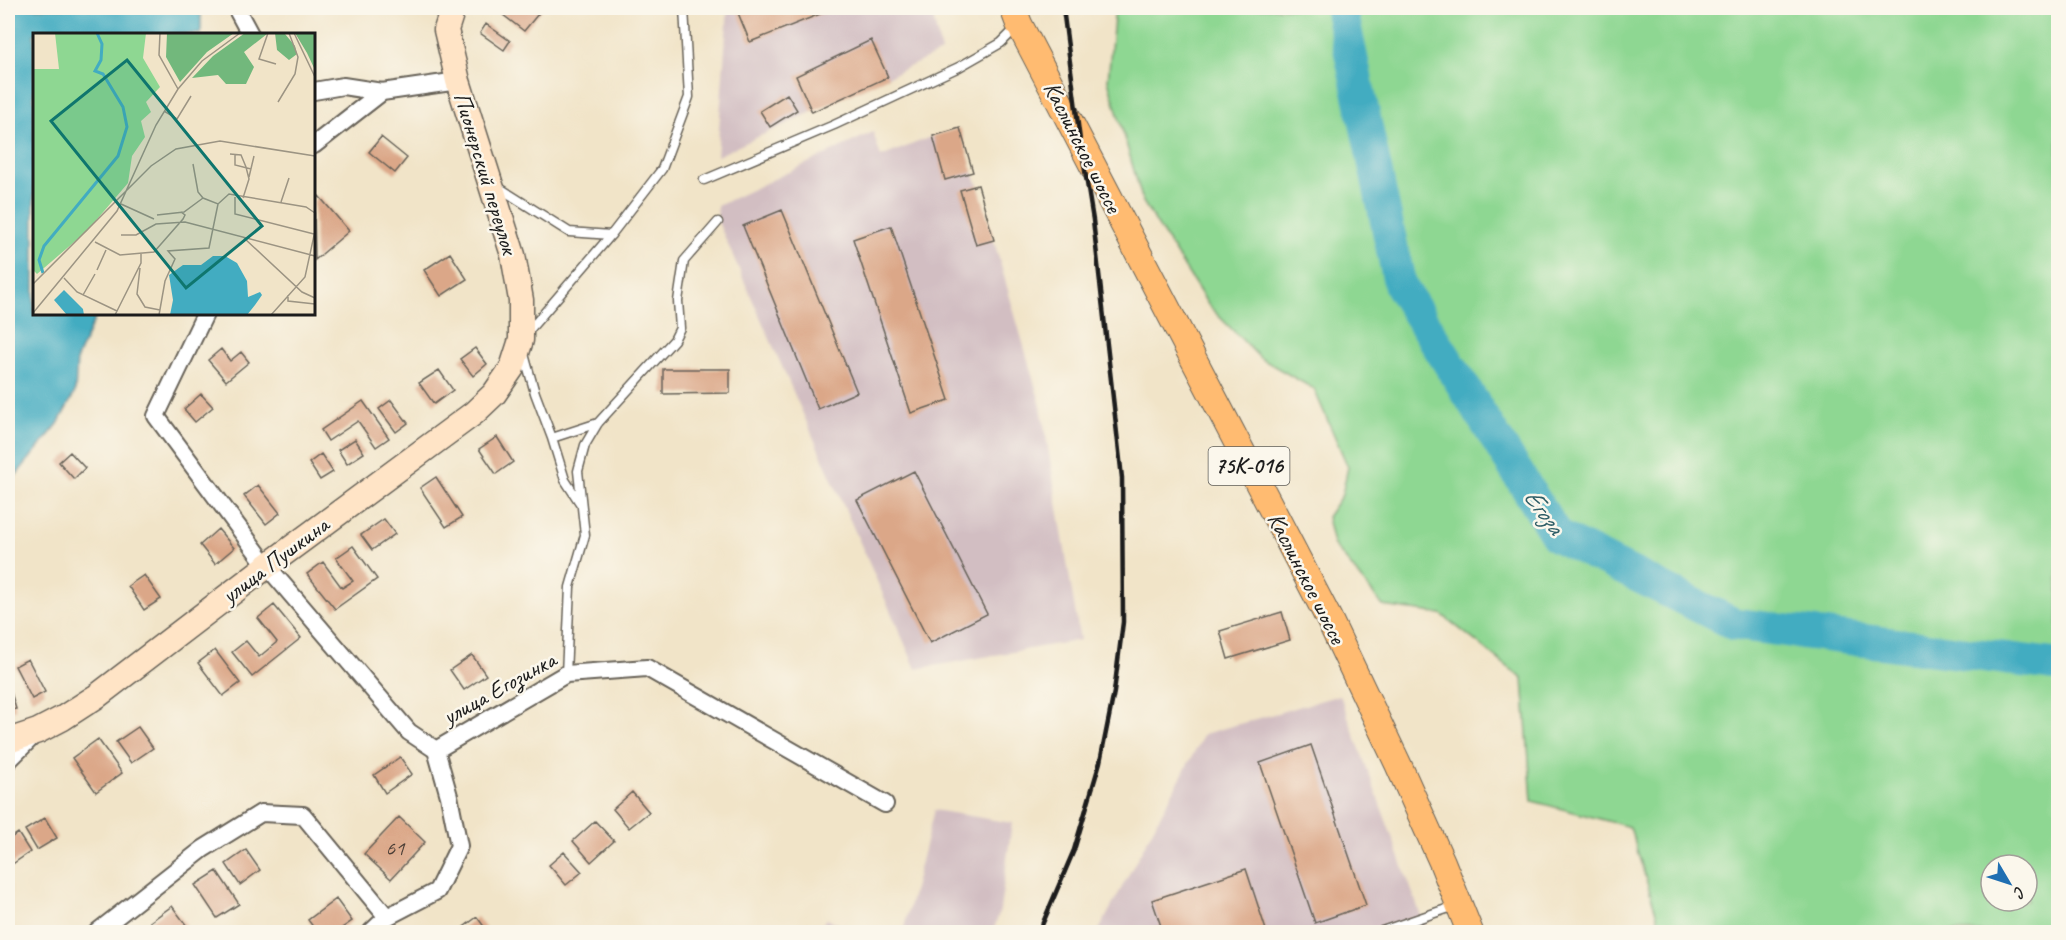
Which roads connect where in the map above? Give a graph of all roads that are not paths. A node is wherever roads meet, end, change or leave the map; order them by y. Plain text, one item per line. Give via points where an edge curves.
1 (236, 8) edge
2 (453, 8) edge
3 (684, 8) edge
4 (1016, 16) edge
5 (249, 33) edge
6 (458, 81) junction
7 (315, 92) edge
8 (382, 92) junction
9 (315, 144) edge
10 (704, 180) dead end
11 (489, 181) junction
12 (718, 222) dead end
13 (611, 235) junction
14 (205, 315) edge
15 (521, 340) junction
16 (598, 423) junction
17 (552, 438) junction
18 (582, 506) junction
19 (267, 566) junction
20 (566, 674) junction
21 (38, 731) junction
22 (8, 741) edge
23 (435, 750) junction
24 (8, 761) edge
25 (885, 804) dead end
26 (1460, 904) junction
27 (387, 917) junction
28 (97, 933) edge
29 (371, 933) edge
30 (1380, 933) edge
31 (1470, 933) edge

1 - 5 street
2 - 6 street, Пионерский переулок via 446,30
3 - 13 lane via 689,97 662,169
4 - 10 lane via 1001,43 959,67
4 - 26 main road, Каслинское шоссе / 75К-016 via 1329,620
6 - 8 street
6 - 11 street, Пионерский переулок
7 - 8 street via 343,86
8 - 9 street
11 - 13 lane via 569,232
11 - 15 street, Пионерский переулок via 513,255 521,300
12 - 16 lane via 684,261 678,301 680,328 674,340
13 - 15 lane
14 - 19 street via 156,416
15 - 17 lane
15 - 19 street, улица Пушкина via 512,368 494,394 474,413
16 - 17 lane
16 - 18 lane via 585,445 579,471
17 - 18 lane via 565,480
18 - 20 lane via 585,534 570,586
19 - 21 street, улица Пушкина via 97,696
19 - 23 street via 409,732
20 - 23 street, улица Егозинка
20 - 25 street, улица Егозинка via 647,668
21 - 22 street
21 - 24 street, улица Пушкина
23 - 27 street, улица Егозинка via 459,846 437,891
26 - 30 lane
26 - 31 main road, Каслинское шоссе / 75К-016
27 - 28 street via 303,815 261,813 203,849
27 - 29 street, улица Егозинка

